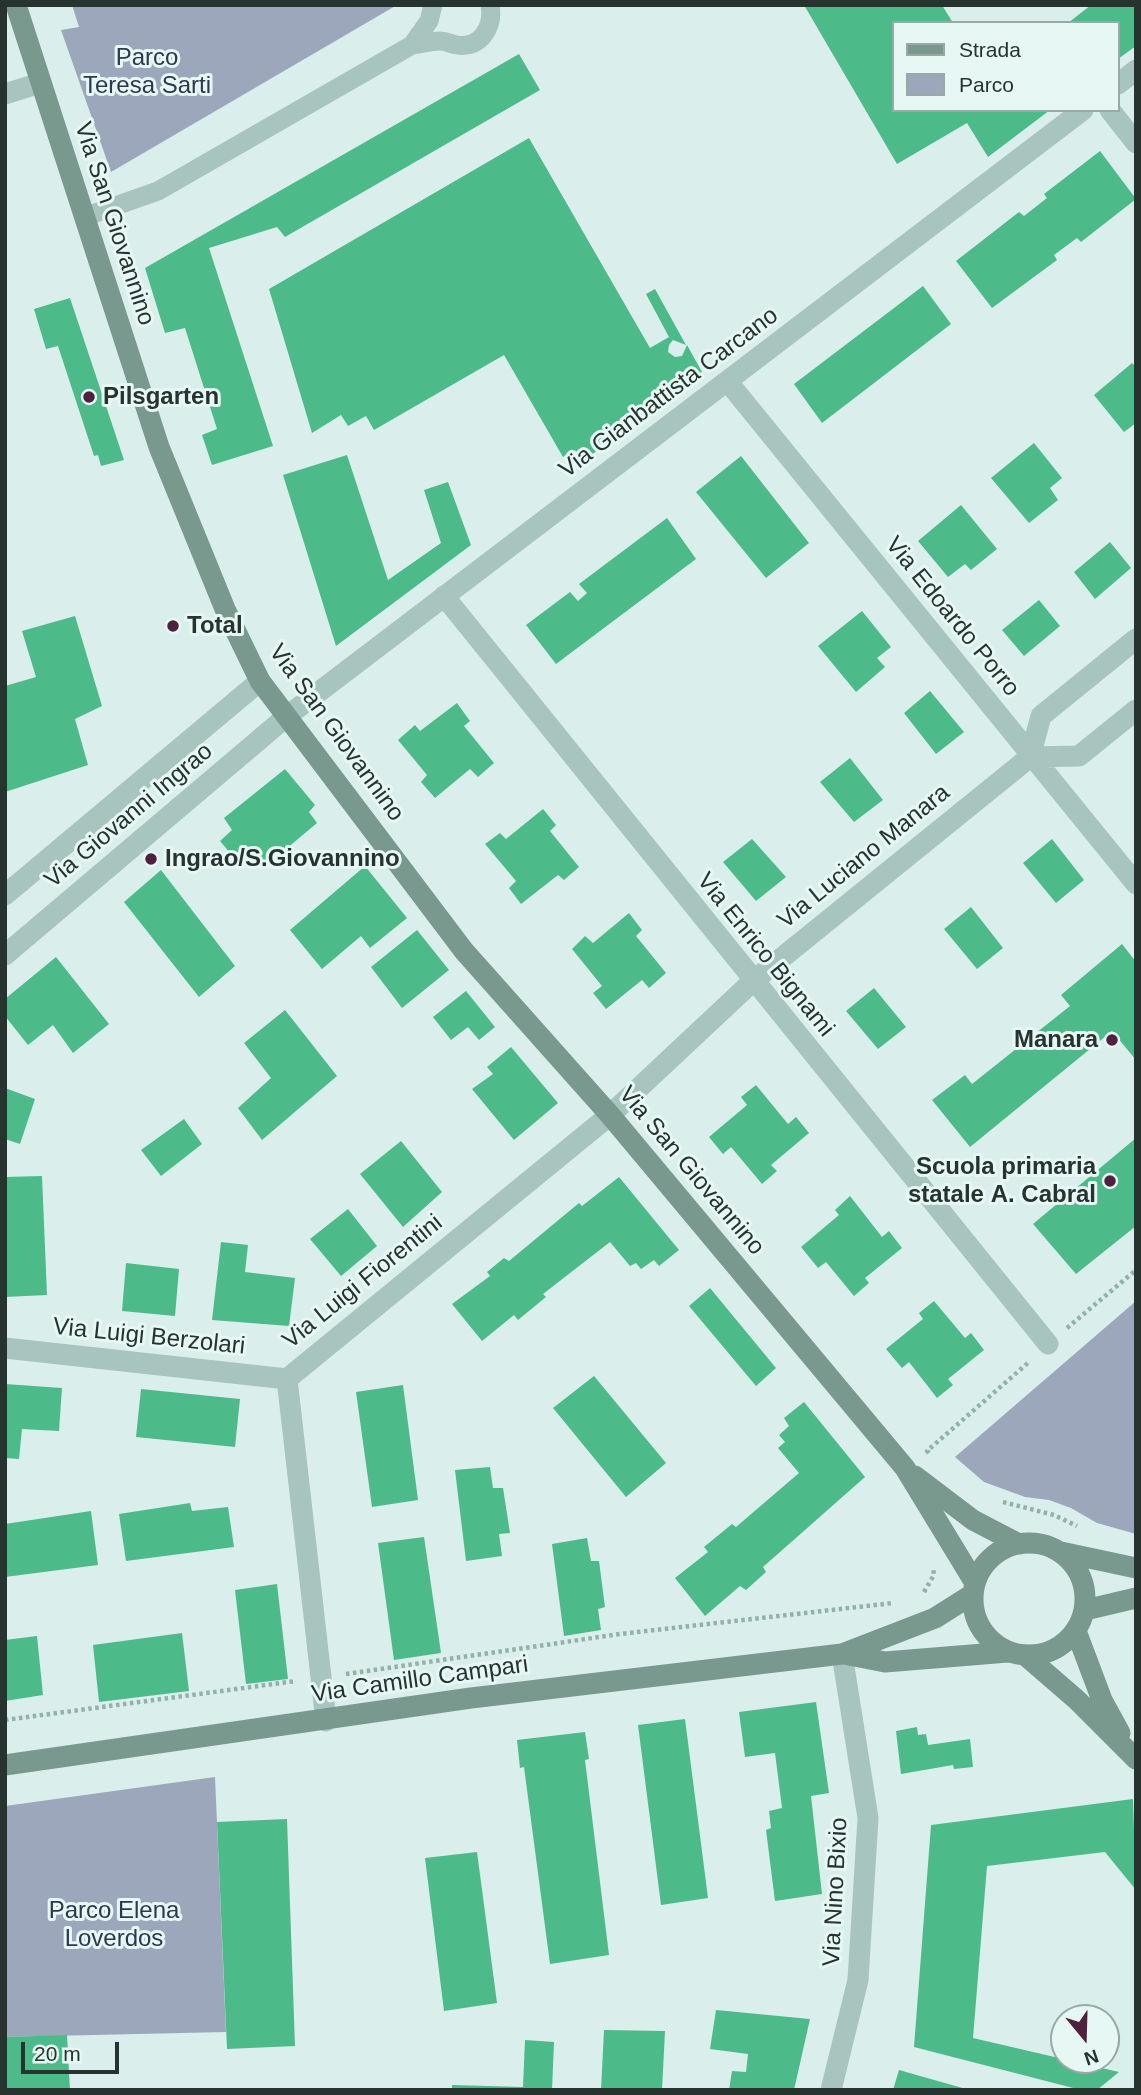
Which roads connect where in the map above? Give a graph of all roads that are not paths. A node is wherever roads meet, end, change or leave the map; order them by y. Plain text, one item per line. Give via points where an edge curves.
1 (16, 5) edge
2 (433, 5) edge
3 (490, 5) edge
4 (412, 45) junction
5 (1136, 70) edge
6 (1120, 82) edge
7 (40, 83) junction
8 (5, 94) edge
9 (1080, 112) edge
10 (1112, 112) edge
11 (1136, 143) edge
12 (84, 217) junction
13 (729, 382) junction
14 (444, 596) junction
15 (1136, 639) edge
16 (260, 681) junction
17 (1136, 710) edge
18 (286, 717) junction
19 (1030, 757) junction
20 (1136, 884) edge
21 (5, 894) edge
22 (5, 955) edge
23 (752, 982) junction
24 (610, 1115) junction
25 (1048, 1344) dead end
26 (5, 1348) edge
27 (287, 1379) junction
28 (905, 1468) junction
29 (1019, 1544) junction
30 (1061, 1552) junction
31 (1136, 1568) edge
32 (974, 1588) junction
33 (1136, 1598) edge
34 (1085, 1610) junction
35 (1076, 1630) junction
36 (842, 1654) junction
37 (1017, 1654) junction
38 (326, 1721) junction
39 (1134, 1757) edge
40 (5, 1765) edge
41 (831, 2090) edge

1 - 7 street, Via San Giovannino
2 - 4 lane via 429,21
3 - 4 lane via 489,29 481,39 469,45 444,40
4 - 12 lane via 158,191
5 - 6 street
7 - 8 street
7 - 12 street, Via San Giovannino
9 - 13 street, Via Gianbattista Carcano
10 - 11 street
12 - 16 street, Via San Giovannino via 159,447 225,609
13 - 14 street, Via Gianbattista Carcano
13 - 19 street, Via Edoardo Porro
14 - 18 street, Via Gianbattista Carcano
14 - 23 street, Via Enrico Bignami
15 - 19 street via 1041,716
16 - 18 street, Via San Giovannino
16 - 21 street, Via Giovanni Ingrao
17 - 19 street via 1079,756
18 - 22 street, Via Giovanni Ingrao
18 - 24 street, Via San Giovannino via 464,951
19 - 20 street, Via Edoardo Porro
19 - 23 street, Via Luciano Manara
23 - 24 street, Via Luciano Manara
23 - 25 street, Via Enrico Bignami
24 - 27 street, Via Luigi Fiorentini
24 - 28 street, Via San Giovannino
26 - 27 street, Via Luigi Berzolari
27 - 38 street, Via Luigi Fiorentini
28 - 29 street, Via San Giovannino via 973,1520
28 - 32 street, Via San Giovannino
29 - 30 street via 1041,1544
29 - 32 street via 999,1551 984,1565
30 - 31 street
30 - 34 street via 1077,1568 1085,1588
32 - 36 street, Via Camillo Campari via 935,1618
32 - 37 street via 974,1612 981,1628 992,1642
33 - 34 street
34 - 35 street
35 - 37 street via 1061,1646 1044,1654
35 - 39 street via 1102,1700
36 - 37 street, Via Camillo Campari via 885,1662
36 - 38 street, Via Camillo Campari via 471,1698
36 - 41 street, Via Nino Bixio via 868,1818 858,1980
37 - 39 street
38 - 40 street, Via Camillo Campari

